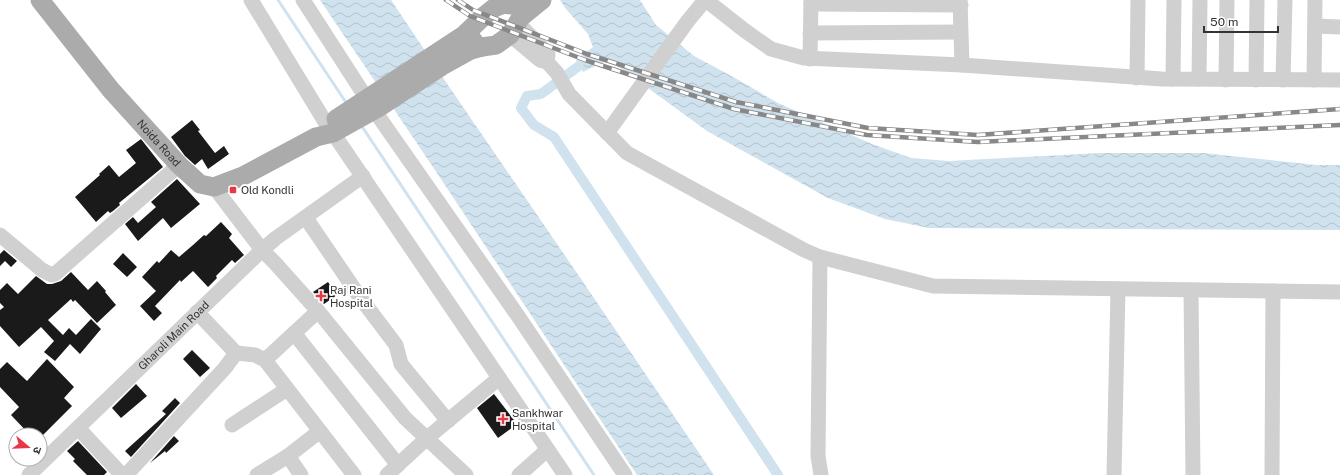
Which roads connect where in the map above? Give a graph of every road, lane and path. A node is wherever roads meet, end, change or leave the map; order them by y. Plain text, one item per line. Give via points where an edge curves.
1 (40, 0) edge
2 (251, 0) edge
3 (303, 0) edge
4 (542, 0) edge
5 (705, 0) edge
6 (1138, 0) edge
7 (1174, 0) edge
8 (1200, 0) edge
9 (1228, 0) edge
10 (1257, 0) edge
11 (1284, 0) edge
12 (1315, 0) edge
13 (811, 2) edge
14 (859, 2) edge
15 (960, 2) edge
16 (515, 16) edge
17 (474, 25) junction
18 (1315, 26) junction
19 (1340, 27) edge
20 (960, 32) junction
21 (810, 33) junction
22 (482, 47) junction
23 (810, 59) junction
24 (438, 61) junction
25 (962, 65) junction
26 (1137, 78) junction
27 (1173, 79) junction
28 (1199, 79) junction
29 (1226, 80) junction
30 (1256, 80) junction
31 (1283, 80) junction
32 (1314, 80) junction
33 (1340, 80) edge
34 (369, 106) junction
35 (332, 128) junction
36 (608, 133) junction
37 (179, 165) junction
38 (363, 176) junction
39 (214, 187) junction
40 (306, 218) junction
41 (0, 235) edge
42 (262, 250) junction
43 (820, 257) junction
44 (1118, 289) junction
45 (1191, 290) junction
46 (1273, 291) junction
47 (1340, 292) edge
48 (318, 311) junction
49 (198, 312) junction
50 (294, 333) junction
51 (236, 353) junction
52 (265, 360) junction
53 (499, 378) junction
54 (287, 389) junction
55 (448, 421) junction
56 (232, 425) dead end
57 (78, 428) junction
58 (320, 431) junction
59 (426, 439) junction
60 (547, 450) junction
61 (288, 456) junction
62 (398, 465) junction
63 (29, 475) edge
64 (122, 475) edge
65 (126, 475) edge
66 (257, 475) edge
67 (301, 475) edge
68 (354, 475) edge
69 (387, 475) edge
70 (466, 475) edge
71 (519, 475) edge
72 (565, 475) edge
73 (625, 475) edge
74 (821, 475) edge
75 (1114, 475) edge
76 (1192, 475) edge
77 (1272, 475) edge

1 - 37 main road, Noida Road via 111,90
2 - 35 street
3 - 34 street
4 - 16 main road
5 - 23 street via 770,49
5 - 36 street
6 - 26 street
7 - 27 street
8 - 28 street
9 - 29 street
10 - 30 street
11 - 31 street
12 - 18 street
13 - 14 street
13 - 21 street
14 - 15 street
15 - 20 street
16 - 17 main road via 504,4 494,8
16 - 22 main road via 496,45
16 - 36 street via 548,54 552,68 569,94
17 - 22 main road via 473,41
17 - 24 main road
18 - 19 street
18 - 32 street
20 - 21 street
20 - 25 street
21 - 23 street
22 - 24 main road
23 - 25 street
24 - 34 main road
25 - 26 street
26 - 27 street
27 - 28 street
28 - 29 street
29 - 30 street
30 - 31 street
31 - 32 street
32 - 33 street
34 - 35 main road
34 - 73 street via 518,316
35 - 38 street
35 - 39 main road via 243,176
36 - 43 street via 627,153
37 - 39 main road, Noida Road via 200,184
37 - 41 street via 56,274 52,275 42,270
38 - 40 street, Gharoli Main Road
38 - 53 street
39 - 42 street
40 - 42 street, Gharoli Main Road
40 - 55 street via 396,345 401,364
42 - 48 street
42 - 49 street, Gharoli Main Road
43 - 44 street via 933,286
43 - 74 street via 818,456
44 - 45 street
44 - 75 street
45 - 46 street
45 - 76 street
46 - 47 street
46 - 77 street
48 - 50 street
48 - 59 street via 405,418
49 - 51 street
49 - 57 street, Gharoli Main Road
50 - 52 street
50 - 62 street
51 - 52 street via 255,355
51 - 65 street
52 - 54 street
53 - 55 street
53 - 60 street
54 - 56 street
54 - 58 street
55 - 59 street
57 - 63 street, Gharoli Main Road
57 - 64 street
58 - 61 street
58 - 68 street
59 - 62 street
59 - 70 street
60 - 71 street
60 - 72 street
61 - 66 street
61 - 67 street
62 - 69 street

